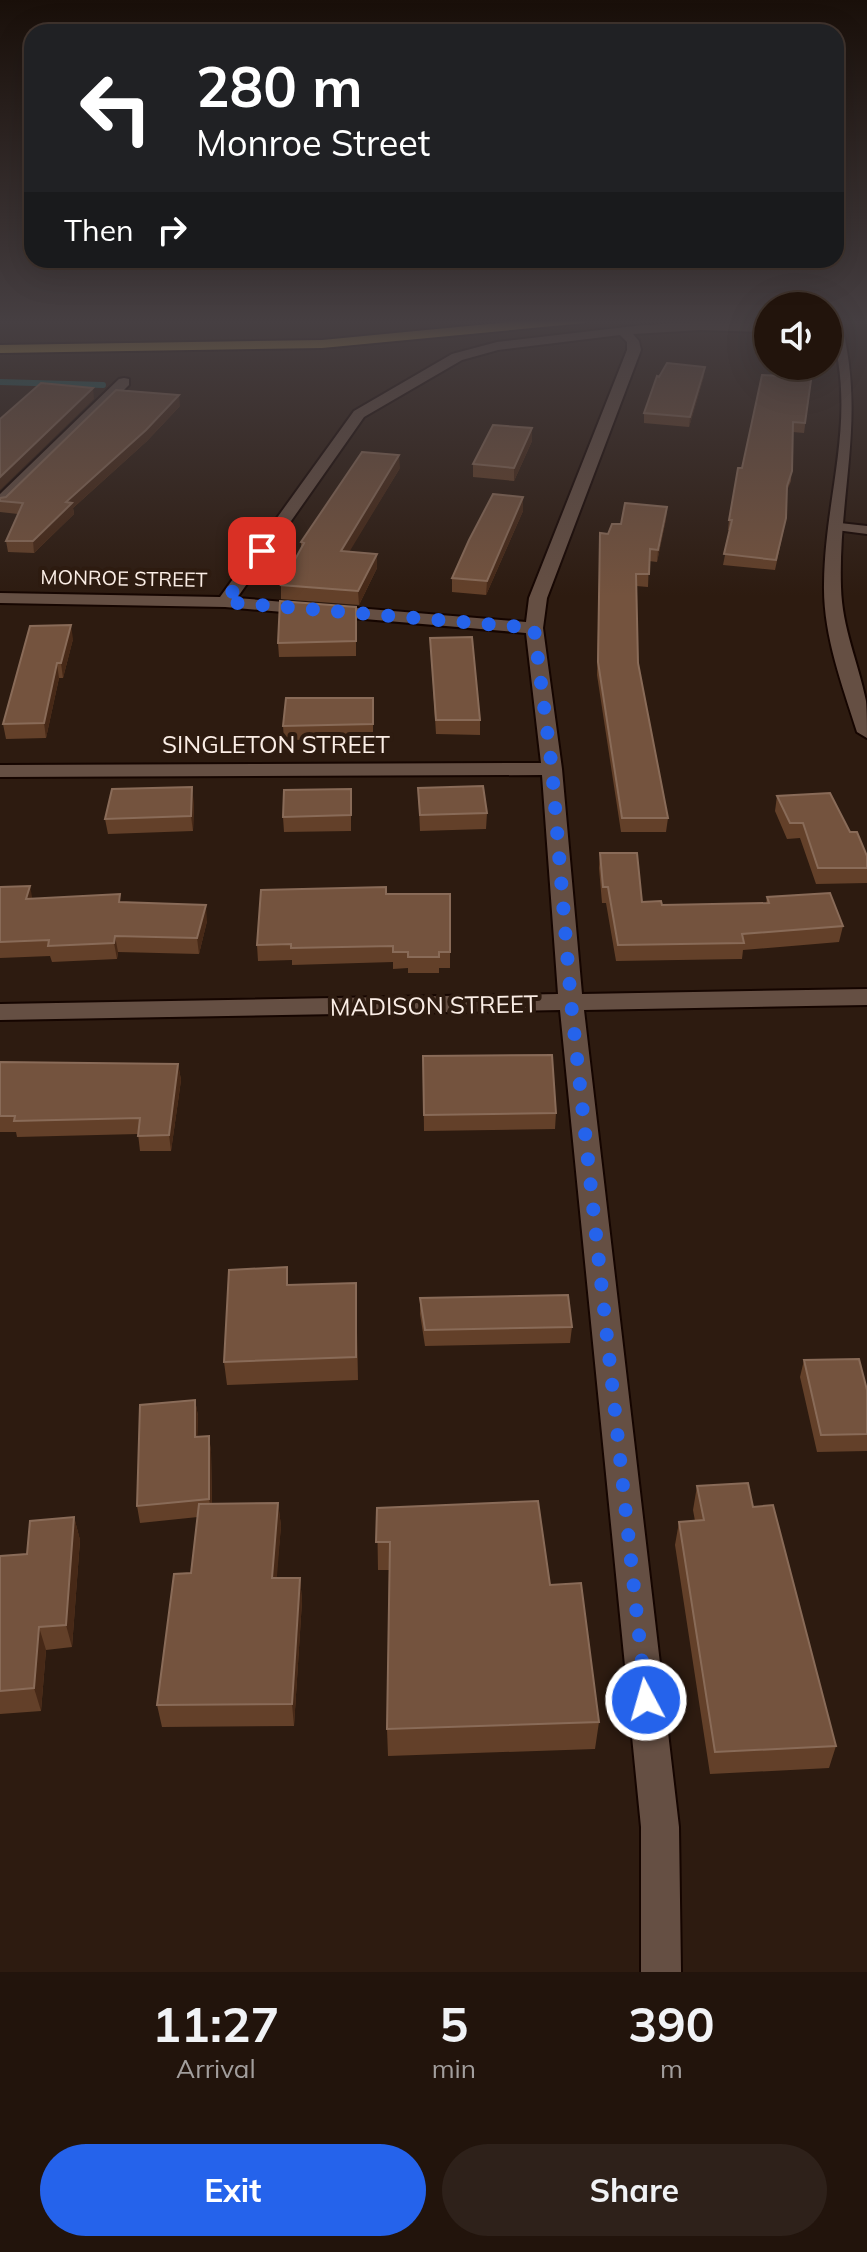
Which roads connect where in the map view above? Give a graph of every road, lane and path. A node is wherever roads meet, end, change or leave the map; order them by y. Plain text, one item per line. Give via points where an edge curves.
1 (94, 411) edge
2 (363, 411) edge
3 (610, 411) edge
4 (857, 411) edge
5 (859, 434) edge
6 (0, 503) edge
7 (840, 527) junction
8 (867, 530) edge
9 (0, 598) edge
10 (225, 602) junction
11 (534, 628) junction
12 (867, 732) edge
13 (552, 769) junction
14 (0, 771) edge
15 (867, 997) edge
16 (571, 1002) junction
17 (0, 1012) edge
18 (661, 1972) edge

1 - 6 street
2 - 10 street
3 - 11 street via 538,598
4 - 5 street
5 - 7 street
7 - 8 lane
7 - 12 street via 833,567 836,625
9 - 10 street, MONROE STREET
10 - 11 street, MONROE STREET
11 - 13 street
13 - 14 street, SINGLETON STREET
13 - 16 street
15 - 16 street, MADISON STREET
16 - 17 street, MADISON STREET
16 - 18 street via 660,1827

